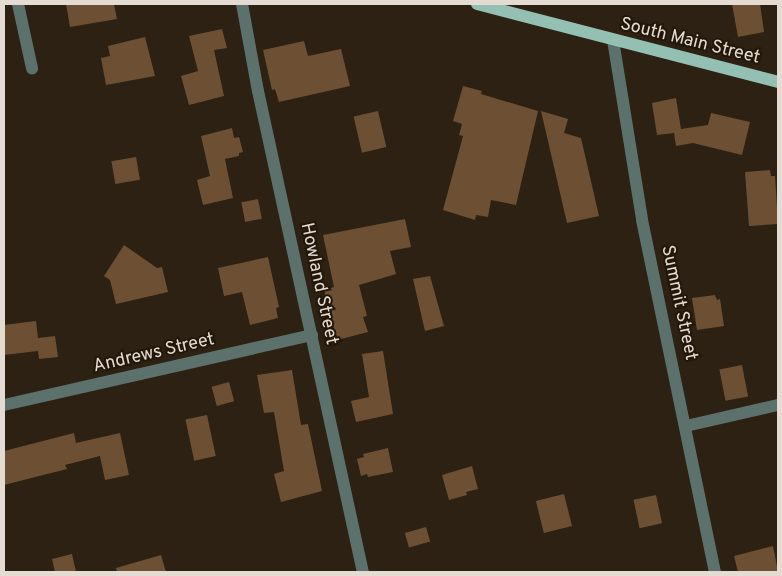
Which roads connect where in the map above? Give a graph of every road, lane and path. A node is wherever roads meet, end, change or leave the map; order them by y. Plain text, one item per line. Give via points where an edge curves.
1 (18, 4) edge
2 (242, 4) edge
3 (477, 4) edge
4 (613, 40) junction
5 (32, 68) dead end
6 (778, 82) edge
7 (312, 335) junction
8 (4, 405) edge
9 (778, 405) edge
10 (686, 426) junction
11 (363, 572) edge
12 (716, 572) edge

1 - 5 street
2 - 7 street, Howland Street
3 - 4 main road, South Main Street
4 - 6 main road, South Main Street
4 - 10 street, Summit Street via 642,220
7 - 8 street, Andrews Street
7 - 11 street, Howland Street
9 - 10 street
10 - 12 street, Summit Street

